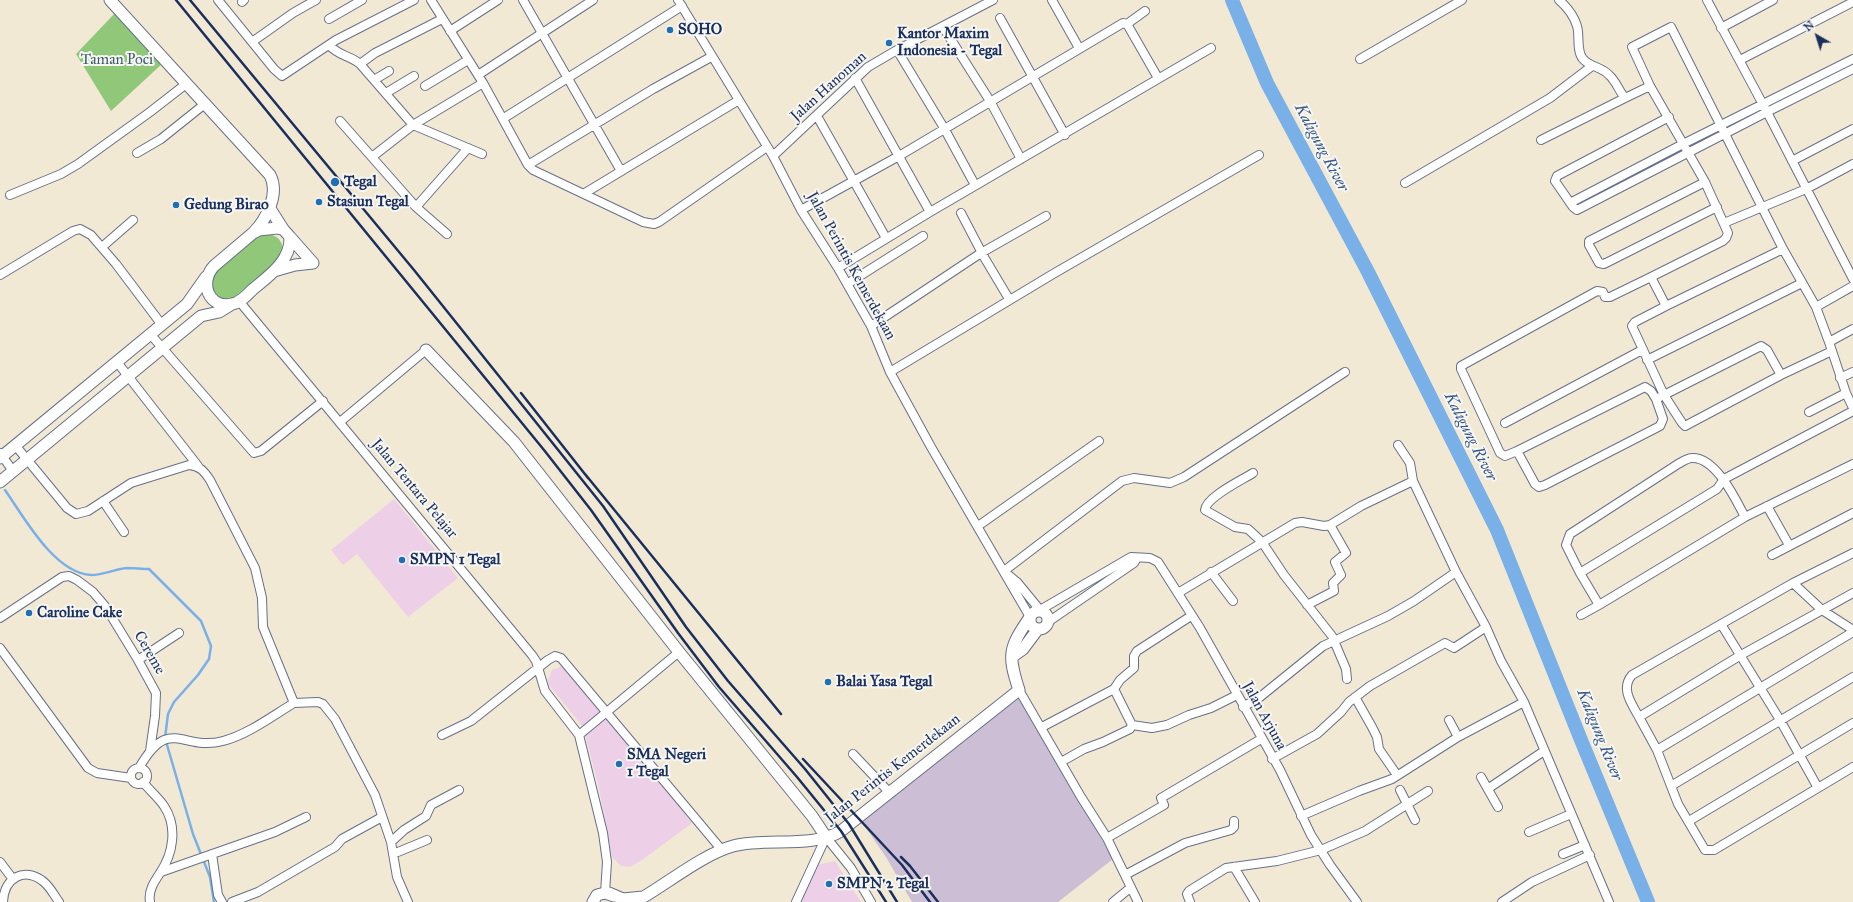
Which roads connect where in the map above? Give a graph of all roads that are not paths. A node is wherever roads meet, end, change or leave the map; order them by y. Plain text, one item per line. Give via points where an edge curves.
1 (110, 0) edge
2 (218, 0) edge
3 (316, 0) edge
4 (362, 0) edge
5 (414, 0) edge
6 (431, 0) edge
7 (498, 0) edge
8 (523, 0) edge
9 (593, 0) edge
10 (993, 0) edge
11 (1052, 0) edge
12 (1462, 0) edge
13 (1559, 0) edge
14 (1707, 0) edge
15 (1773, 0) edge
16 (1852, 2) edge
17 (680, 3) edge
18 (1145, 11) dead end
19 (442, 18) junction
20 (1000, 18) dead end
21 (329, 19) dead end
22 (1127, 24) junction
23 (943, 26) junction
24 (1721, 28) junction
25 (450, 31) junction
26 (543, 33) junction
27 (252, 42) junction
28 (330, 45) junction
29 (1079, 48) junction
30 (1211, 48) dead end
31 (897, 50) junction
32 (711, 57) junction
33 (1360, 59) dead end
34 (1853, 59) edge
35 (468, 60) junction
36 (1740, 60) junction
37 (360, 64) junction
38 (1592, 66) junction
39 (1853, 69) edge
40 (389, 71) dead end
41 (478, 75) junction
42 (414, 76) dead end
43 (568, 77) junction
44 (1032, 77) junction
45 (855, 78) junction
46 (1158, 78) junction
47 (374, 80) junction
48 (483, 83) junction
49 (186, 84) junction
50 (425, 86) dead end
51 (1650, 86) junction
52 (1798, 86) junction
53 (386, 93) junction
54 (1803, 95) junction
55 (1625, 98) junction
56 (739, 100) junction
57 (990, 101) junction
58 (206, 103) junction
59 (1762, 104) junction
60 (1767, 112) junction
61 (818, 116) junction
62 (1669, 117) junction
63 (504, 118) junction
64 (340, 121) dead end
65 (595, 124) junction
66 (413, 125) junction
67 (1719, 125) junction
68 (944, 128) junction
69 (1853, 129) edge
70 (1724, 134) junction
71 (1065, 135) junction
72 (1541, 140) dead end
73 (1683, 144) junction
74 (767, 147) junction
75 (468, 148) junction
76 (1688, 152) junction
77 (137, 153) dead end
78 (482, 154) dead end
79 (773, 156) junction
80 (899, 156) junction
81 (1259, 156) dead end
82 (372, 157) junction
83 (1021, 159) junction
84 (1792, 161) junction
85 (1853, 164) edge
86 (528, 165) junction
87 (621, 171) junction
88 (854, 180) junction
89 (1705, 182) junction
90 (1405, 183) dead end
91 (975, 185) junction
92 (1806, 189) junction
93 (585, 194) junction
94 (10, 195) dead end
95 (1570, 203) junction
96 (1762, 206) junction
97 (269, 207) junction
98 (416, 207) junction
99 (1717, 207) junction
100 (801, 210) junction
101 (930, 212) junction
102 (961, 213) dead end
103 (1046, 216) dead end
104 (133, 220) dead end
105 (1724, 223) junction
106 (252, 233) junction
107 (286, 233) junction
108 (447, 234) dead end
109 (923, 236) dead end
110 (886, 238) junction
111 (102, 247) junction
112 (1783, 248) junction
113 (981, 253) junction
114 (838, 268) junction
115 (274, 271) junction
116 (0, 275) edge
117 (206, 277) junction
118 (1651, 277) junction
119 (1853, 279) edge
120 (1802, 283) junction
121 (847, 284) junction
122 (1853, 286) edge
123 (1009, 300) junction
124 (236, 302) junction
125 (1666, 306) junction
126 (1816, 307) junction
127 (162, 325) junction
128 (871, 326) junction
129 (1853, 329) edge
130 (151, 335) junction
131 (1829, 342) junction
132 (161, 347) junction
133 (426, 350) joint
134 (1642, 350) junction
135 (1832, 351) junction
136 (1647, 360) junction
137 (117, 362) junction
138 (890, 372) junction
139 (1344, 372) dead end
140 (1853, 372) edge
141 (128, 375) junction
142 (1781, 375) junction
143 (1840, 378) junction
144 (1846, 393) junction
145 (1664, 395) junction
146 (1656, 399) junction
147 (323, 401) junction
148 (1853, 408) edge
149 (1853, 411) edge
150 (1809, 412) dead end
151 (340, 422) junction
152 (1505, 423) dead end
153 (1099, 441) dead end
154 (15, 445) junction
155 (1398, 445) dead end
156 (1517, 451) junction
157 (1, 456) edge
158 (26, 460) junction
159 (1853, 464) edge
160 (198, 466) junction
161 (13, 471) junction
162 (1253, 473) dead end
163 (1724, 479) junction
164 (1414, 481) junction
165 (0, 482) edge
166 (103, 501) junction
167 (1767, 506) junction
168 (1853, 513) edge
169 (1745, 517) junction
170 (1330, 525) junction
171 (978, 526) junction
172 (124, 532) dead end
173 (1262, 542) junction
174 (1789, 545) junction
175 (1853, 553) edge
176 (1772, 555) dead end
177 (1137, 558) junction
178 (1004, 571) junction
179 (1211, 572) junction
180 (1456, 572) junction
181 (1580, 573) junction
182 (1794, 583) junction
183 (1178, 593) junction
184 (1853, 593) edge
185 (1233, 601) dead end
186 (1307, 605) junction
187 (1599, 605) junction
188 (1040, 610) junction
189 (1822, 610) junction
190 (1581, 615) dead end
191 (1191, 616) junction
192 (1030, 617) junction
193 (0, 618) edge
194 (1048, 622) junction
195 (1721, 624) junction
196 (1486, 627) junction
197 (1038, 629) junction
198 (1853, 631) edge
199 (179, 633) dead end
200 (1334, 641) junction
201 (0, 648) edge
202 (678, 652) junction
203 (1741, 655) junction
204 (1012, 657) junction
205 (138, 660) junction
206 (538, 668) junction
207 (1853, 677) edge
208 (1347, 679) dead end
209 (1761, 688) junction
210 (1114, 689) junction
211 (1019, 690) junction
212 (1237, 695) junction
213 (1355, 697) junction
214 (1524, 702) junction
215 (294, 703) junction
216 (1243, 707) junction
217 (608, 713) junction
218 (1639, 717) junction
219 (1449, 720) dead end
220 (1780, 720) junction
221 (1853, 723) edge
222 (1132, 725) junction
223 (1042, 727) junction
224 (442, 735) dead end
225 (579, 735) junction
226 (1458, 737) junction
227 (1261, 739) junction
228 (1656, 750) junction
229 (150, 751) junction
230 (1544, 751) junction
231 (853, 754) dead end
232 (1800, 755) junction
233 (1272, 759) junction
234 (1061, 762) junction
235 (1853, 767) edge
236 (139, 768) junction
237 (1397, 775) junction
238 (1481, 777) dead end
239 (131, 778) junction
240 (143, 782) junction
241 (1671, 786) junction
242 (1489, 788) junction
243 (1818, 788) junction
244 (459, 790) dead end
245 (1400, 790) dead end
246 (1428, 791) dead end
247 (890, 792) junction
248 (1407, 804) junction
249 (1498, 807) dead end
250 (1571, 814) junction
251 (1301, 816) junction
252 (306, 817) dead end
253 (382, 817) junction
254 (1415, 820) dead end
255 (1234, 821) dead end
256 (1688, 821) junction
257 (1529, 832) dead end
258 (826, 837) junction
259 (1107, 838) junction
260 (428, 840) dead end
261 (391, 842) junction
262 (1585, 845) junction
263 (721, 850) junction
264 (1321, 850) junction
265 (393, 854) junction
266 (1563, 854) dead end
267 (1590, 855) junction
268 (209, 856) junction
269 (0, 862) edge
270 (1234, 867) junction
271 (161, 872) junction
272 (1125, 875) junction
273 (12, 878) junction
274 (1130, 888) junction
275 (601, 896) edge
276 (640, 900) edge
277 (3, 902) edge
278 (58, 902) edge
279 (150, 902) edge
280 (222, 902) edge
281 (232, 902) edge
282 (408, 902) edge
283 (582, 902) edge
284 (617, 902) edge
285 (796, 902) edge
286 (871, 902) edge
287 (1113, 902) edge
288 (1138, 902) edge
289 (1190, 902) edge
290 (1255, 902) edge
291 (1357, 902) edge
292 (1502, 902) edge
293 (1608, 902) edge

1 - 49 street
2 - 27 street
3 - 27 street
4 - 21 street
5 - 28 street
6 - 19 street
7 - 25 street
8 - 26 street
9 - 26 street
10 - 23 street, Jalan Hanoman
11 - 29 street
12 - 33 street
13 - 38 street via 1572,15 1577,26 1582,58
14 - 24 street
15 - 24 street
16 - 36 street
17 - 32 street, Jalan Perintis Kemerdekaan
17 - 43 street
18 - 22 street
19 - 25 street
19 - 37 street
20 - 44 street
22 - 29 street via 1121,24
22 - 46 street
23 - 31 street, Jalan Hanoman
23 - 57 street
24 - 36 street
25 - 35 street
26 - 41 street
26 - 43 street
27 - 28 street via 281,76 293,71
28 - 37 street via 339,54
29 - 44 street
30 - 46 street
31 - 45 street, Jalan Hanoman
31 - 68 street
32 - 56 street, Jalan Perintis Kemerdekaan
32 - 65 street
34 - 52 street
35 - 41 street
35 - 50 street
36 - 59 street
37 - 47 street
38 - 55 street via 1610,75
38 - 90 street via 1550,98
39 - 54 street
40 - 47 street
41 - 48 street
42 - 53 street
43 - 63 street
43 - 65 street
44 - 57 street
44 - 71 street
45 - 61 street, Jalan Hanoman
45 - 80 street
46 - 71 street
47 - 53 street
48 - 63 street
48 - 66 street
49 - 58 street
49 - 94 street via 72,168
51 - 55 street
51 - 62 street
51 - 67 street via 1632,47 1671,27
52 - 54 street
52 - 59 street
53 - 66 street
54 - 60 street
55 - 72 street
56 - 74 street, Jalan Perintis Kemerdekaan
56 - 87 street
57 - 68 street
57 - 83 street
58 - 77 street via 161,139
58 - 97 street via 270,175 274,188
59 - 60 street
59 - 67 street
60 - 70 street
60 - 84 street
61 - 79 street, Jalan Hanoman
61 - 88 street
62 - 73 street
62 - 95 street via 1557,176 1555,181
63 - 86 street
64 - 82 street
65 - 86 street
65 - 87 street
66 - 75 street
66 - 82 street
67 - 70 street
67 - 73 street
68 - 80 street
68 - 91 street
69 - 84 street
70 - 76 street
70 - 96 street
71 - 83 street
73 - 76 street
73 - 95 street
74 - 79 street, Jalan Perintis Kemerdekaan
74 - 93 street via 654,224 643,222
75 - 78 street
75 - 98 street
76 - 89 street
76 - 95 street via 1577,210
79 - 100 street, Jalan Perintis Kemerdekaan
80 - 88 street
80 - 101 street
81 - 123 street
82 - 98 street
83 - 91 street
84 - 92 street
85 - 92 street
86 - 93 street via 543,175
87 - 93 street
88 - 100 street
88 - 110 street
89 - 99 street
89 - 99 street via 1589,242 1589,246 1598,263 1604,264
91 - 101 street
92 - 96 street
92 - 119 street
96 - 105 street
96 - 112 street
97 - 106 street via 263,221
97 - 107 street
98 - 108 street
99 - 105 street
100 - 114 street, Jalan Perintis Kemerdekaan
101 - 110 street
102 - 113 street
103 - 113 street
104 - 111 street
105 - 118 street via 1728,233 1726,238
106 - 107 street via 265,228
106 - 117 street via 214,266
107 - 115 street via 290,244
107 - 115 street via 313,263
109 - 121 street
110 - 114 street
111 - 116 street via 88,232 76,229
111 - 127 street
112 - 120 street
112 - 125 street
113 - 123 street
113 - 128 street
114 - 121 street, Jalan Perintis Kemerdekaan
115 - 124 street
117 - 124 street via 207,291 211,297 222,304
117 - 127 street via 187,304
118 - 125 street
118 - 156 street via 1610,298 1597,291 1461,366 1500,453 1505,456
120 - 126 street
120 - 136 street
121 - 128 street, Jalan Perintis Kemerdekaan
122 - 126 street
123 - 138 street
124 - 132 street via 219,312 201,316
124 - 147 street, Jalan Tentara Pelajar
125 - 134 street via 1632,326
126 - 131 street
127 - 130 street
128 - 138 street, Jalan Perintis Kemerdekaan
129 - 131 street
130 - 132 street
130 - 137 street
131 - 135 street
132 - 141 street
132 - 147 street via 254,453 261,451
133 - 151 street
133 - 202 street via 514,442
134 - 136 street
134 - 152 street
135 - 142 street
135 - 143 street
136 - 145 street
137 - 141 street
137 - 154 street
138 - 171 street, Jalan Perintis Kemerdekaan
139 - 178 street via 1184,477 1170,483 1134,478 1122,481
140 - 143 street
141 - 158 street
141 - 160 street
142 - 145 street via 1767,350 1761,346
142 - 145 street via 1688,425 1682,423
143 - 144 street
144 - 148 street
144 - 150 street
145 - 146 street
146 - 156 street via 1645,387
146 - 156 street via 1663,419 1660,426 1545,486 1539,487 1535,484
147 - 151 street, Jalan Tentara Pelajar
149 - 163 street
151 - 206 street, Jalan Tentara Pelajar via 532,654
153 - 171 street
154 - 157 street
154 - 158 street
155 - 164 street via 1410,463
157 - 161 street
158 - 161 street
158 - 166 street via 71,512 82,514
159 - 167 street
160 - 166 street via 177,467 131,483
160 - 215 street via 210,480 255,568 262,598 263,627
161 - 165 street
162 - 173 street via 1220,493 1209,502 1205,510 1235,527 1248,529
163 - 169 street
163 - 181 street via 1717,489
163 - 181 street via 1706,462 1691,458 1607,510 1568,537 1566,545
164 - 170 street via 1361,506
164 - 180 street
166 - 172 street
167 - 169 street
167 - 174 street
168 - 174 street
169 - 187 street
170 - 173 street via 1295,523
170 - 186 street via 1346,553 1335,562 1341,575 1333,583 1333,592
171 - 178 street, Jalan Perintis Kemerdekaan
173 - 179 street
173 - 186 street
174 - 176 street
175 - 182 street
177 - 183 street, Jalan Arjuna via 1150,558 1158,562
177 - 188 street via 1131,557
177 - 194 street via 1134,563
178 - 188 street, Jalan Perintis Kemerdekaan via 1017,582
178 - 192 street, Jalan Perintis Kemerdekaan
179 - 183 street
179 - 185 street
180 - 196 street
180 - 200 street via 1414,602
181 - 187 street
182 - 189 street
182 - 195 street
183 - 191 street, Jalan Arjuna
184 - 189 street
186 - 200 street
187 - 190 street
188 - 192 street via 1035,611
188 - 194 street, Jalan Perintis Kemerdekaan via 1048,616
189 - 198 street
189 - 203 street
191 - 210 street via 1137,651 1134,656 1134,668
191 - 212 street, Jalan Arjuna
192 - 197 street, Jalan Perintis Kemerdekaan via 1030,624
192 - 204 street via 1015,639
193 - 205 street, Cereme via 56,580 68,576 93,592 105,606
194 - 197 street via 1043,628
195 - 203 street
195 - 218 street via 1632,675 1628,680 1627,694
196 - 213 street via 1454,648 1444,643
196 - 214 street
197 - 204 street via 1023,649
198 - 209 street
199 - 205 street
200 - 208 street via 1346,669
200 - 216 street via 1323,646 1260,697
201 - 239 street via 88,768 97,773
202 - 217 street
202 - 258 street via 812,816
203 - 209 street
203 - 218 street
204 - 211 street via 1013,673
205 - 229 street, Cereme via 157,699
206 - 217 street via 555,656 561,658
206 - 224 street via 470,721
206 - 225 street, Jalan Tentara Pelajar via 544,691
207 - 220 street
209 - 220 street
209 - 228 street
210 - 222 street
210 - 223 street
211 - 223 street
211 - 247 street, Jalan Perintis Kemerdekaan
212 - 216 street, Jalan Arjuna
212 - 222 street via 1167,725 1152,728
213 - 233 street via 1317,734
213 - 237 street via 1377,737 1379,749
214 - 226 street
214 - 230 street
215 - 229 street via 236,737 204,744 184,738 172,738 161,741
215 - 253 street via 318,702 327,707 367,778
216 - 227 street, Jalan Arjuna
217 - 225 street
217 - 263 street
218 - 228 street
219 - 226 street
220 - 232 street
220 - 241 street
221 - 232 street
222 - 234 street via 1126,732 1084,749
223 - 234 street
225 - 275 street, Jalan Tentara Pelajar via 603,832 607,862
226 - 237 street
227 - 233 street, Jalan Arjuna
227 - 259 street via 1161,798 1164,805
228 - 241 street
229 - 236 street
230 - 242 street
230 - 250 street
231 - 247 street
232 - 243 street
232 - 256 street
233 - 251 street, Jalan Arjuna via 1280,770
234 - 259 street
235 - 243 street
236 - 239 street via 134,770
236 - 240 street via 146,774
237 - 251 street via 1385,783 1359,790
238 - 242 street
239 - 240 street via 134,783
240 - 271 street via 164,805 171,824 173,844
241 - 256 street
242 - 249 street
243 - 256 street via 1711,851 1706,850
244 - 261 street via 431,805 426,816
245 - 248 street
246 - 248 street
247 - 258 street, Jalan Perintis Kemerdekaan via 841,831
248 - 254 street
248 - 264 street via 1365,831
250 - 257 street
250 - 262 street
251 - 264 street, Jalan Arjuna
252 - 268 street via 275,832
253 - 261 street
253 - 281 street via 258,892
255 - 272 street via 1231,830 1185,843
258 - 263 street, Jalan Perintis Kemerdekaan via 814,840 751,843
258 - 285 street
258 - 286 street via 851,868
259 - 272 street
260 - 265 street
261 - 265 street
262 - 266 street
262 - 267 street
263 - 276 street, Jalan Perintis Kemerdekaan
264 - 270 street via 1263,864
264 - 291 street, Jalan Arjuna
265 - 282 street via 396,878
267 - 292 street via 1532,882
267 - 293 street
268 - 271 street
268 - 280 street
269 - 273 street
270 - 289 street via 1217,873 1189,892 1187,894
270 - 290 street
271 - 279 street via 152,888
272 - 274 street
273 - 277 street via 5,887
273 - 278 street via 20,875 43,881
274 - 287 street
274 - 288 street
275 - 276 street
275 - 283 street
275 - 284 street

